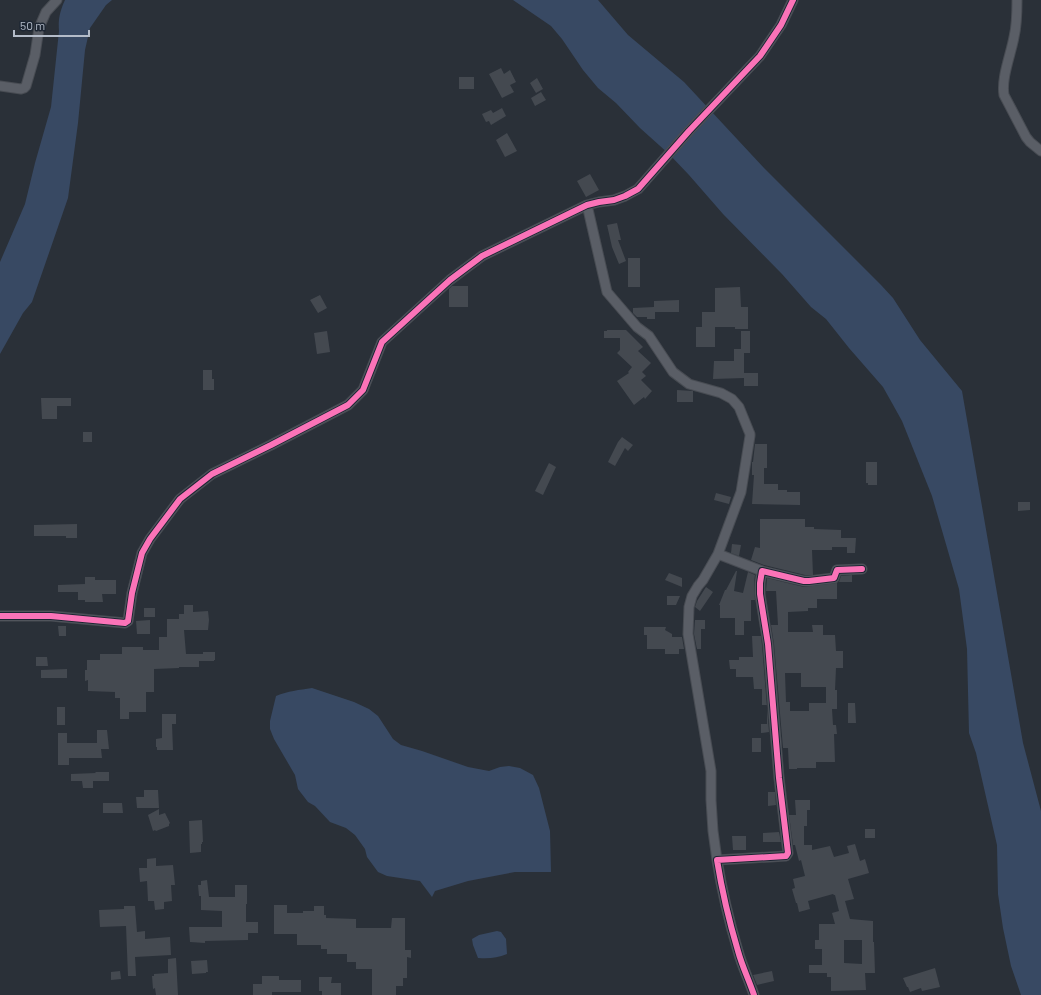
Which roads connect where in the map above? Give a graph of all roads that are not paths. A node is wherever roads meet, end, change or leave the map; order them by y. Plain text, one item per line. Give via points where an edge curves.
1 (57, 0) edge
2 (793, 0) edge
3 (1017, 0) edge
4 (0, 86) edge
5 (1041, 151) edge
6 (587, 205) junction
7 (718, 554) junction
8 (862, 569) dead end
9 (762, 571) junction
10 (0, 616) edge
11 (717, 860) junction
12 (754, 995) edge

1 - 4 street via 46,12 39,28 35,55 26,86 22,89
2 - 6 street via 781,25 760,56 638,189 614,200
3 - 5 street via 1017,21 1003,90 1027,140
6 - 7 street via 607,292 637,327 649,336 673,372 689,384 721,393 732,399 739,406 749,432 741,492
6 - 10 street via 482,256 450,280 382,342 363,390 348,404 212,474 180,499 142,553 127,622 51,616
7 - 9 street
7 - 11 street via 692,596 688,634 711,771
8 - 9 street via 837,570 834,578 809,581
9 - 11 street via 760,594 768,644 788,853 786,856
11 - 12 street via 729,921

